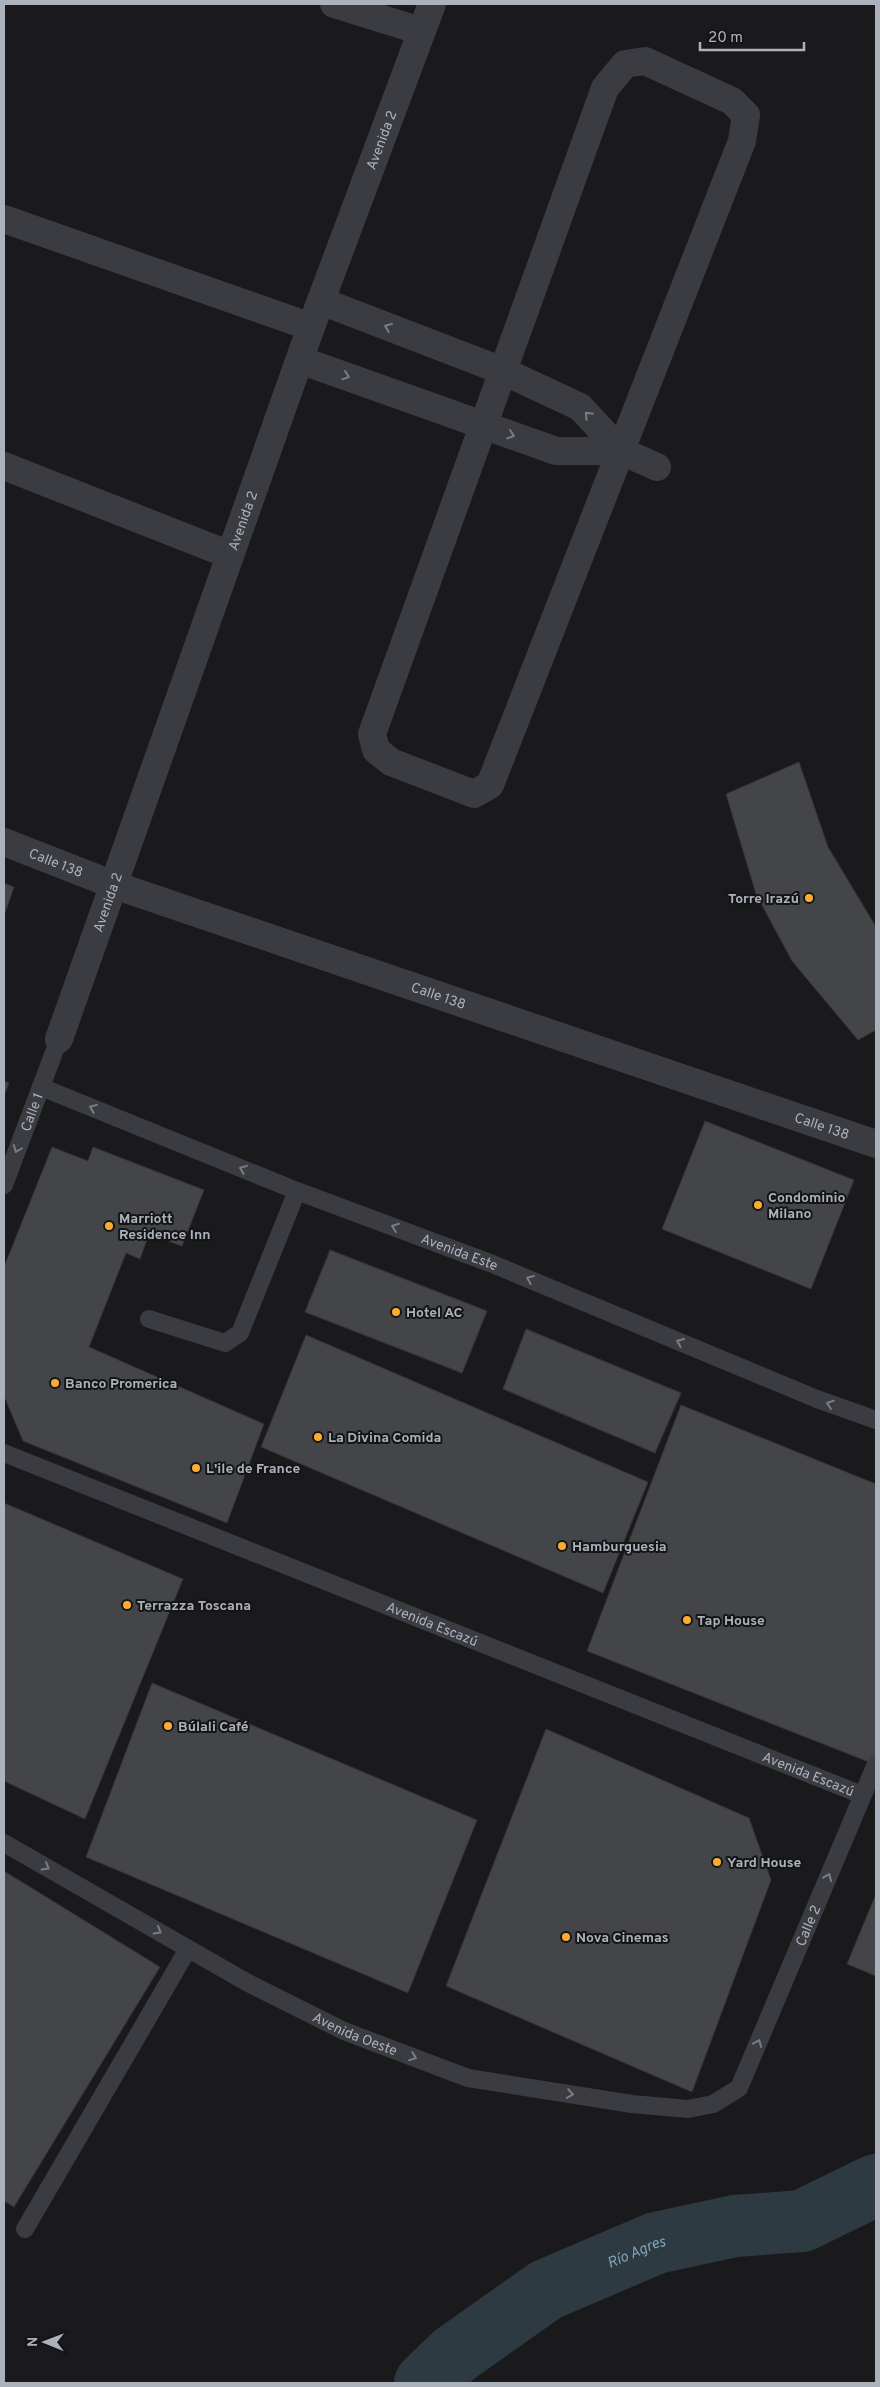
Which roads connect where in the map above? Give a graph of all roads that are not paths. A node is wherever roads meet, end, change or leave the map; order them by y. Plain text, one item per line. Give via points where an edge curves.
1 (334, 4) edge
2 (432, 4) edge
3 (421, 31) junction
4 (4, 219) edge
5 (321, 301) junction
6 (311, 327) junction
7 (300, 360) junction
8 (503, 370) junction
9 (483, 425) junction
10 (621, 451) junction
11 (4, 466) edge
12 (657, 467) dead end
13 (230, 555) junction
14 (4, 842) edge
15 (114, 885) junction
16 (59, 1039) joint
17 (41, 1087) junction
18 (876, 1144) edge
19 (4, 1185) edge
20 (297, 1191) junction
21 (148, 1319) dead end
22 (876, 1420) edge
23 (4, 1453) edge
24 (876, 1764) edge
25 (862, 1795) junction
26 (4, 1843) edge
27 (188, 1949) junction
28 (739, 2088) joint
29 (25, 2229) dead end

1 - 3 street
2 - 3 street, Avenida 2
3 - 5 street, Avenida 2
4 - 6 street
5 - 6 street, Avenida 2
8 -> 5 street
6 - 7 street, Avenida 2
7 -> 9 street
7 - 13 street, Avenida 2
8 - 9 street
10 -> 8 street via 580,407
8 - 10 street via 605,88 625,64 645,61 732,101 746,114 742,141
9 -> 10 street via 556,451
9 - 10 street via 372,734 376,750 391,762 474,794 490,785
10 - 12 street
11 - 13 street
13 - 15 street, Avenida 2
14 - 15 street, Calle 138
15 - 16 street, Avenida 2
15 - 18 street, Calle 138
16 - 17 lane, Calle 1
17 -> 19 lane, Calle 1
20 -> 17 lane, Avenida Este
20 - 21 lane via 240,1333 225,1343
22 -> 20 lane, Avenida Este via 817,1399 490,1263
23 - 25 lane, Avenida Escazú
24 - 25 lane, Calle 2
28 -> 25 lane, Calle 2
26 -> 27 lane, Avenida Oeste
27 -> 28 lane, Avenida Oeste via 344,2031 468,2078 632,2104 688,2109 713,2104
27 - 29 lane

